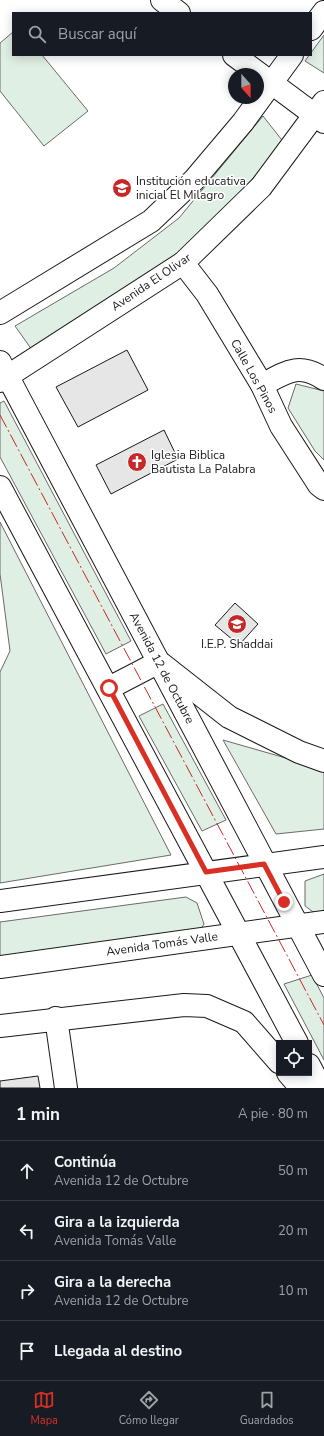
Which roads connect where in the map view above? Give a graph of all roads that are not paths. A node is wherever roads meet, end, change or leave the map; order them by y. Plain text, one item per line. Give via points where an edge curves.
1 (162, 0) edge
2 (178, 12) edge
3 (324, 12) edge
4 (312, 28) edge
5 (235, 56) edge
6 (291, 56) edge
7 (270, 83) junction
8 (321, 113) edge
9 (183, 263) junction
10 (0, 313) edge
11 (3, 373) edge
12 (324, 379) edge
13 (262, 385) junction
14 (0, 487) edge
15 (324, 489) edge
16 (159, 662) junction
17 (109, 688) junction
18 (324, 761) edge
19 (324, 857) edge
20 (264, 864) junction
21 (206, 872) junction
22 (0, 901) edge
23 (324, 922) edge
24 (297, 925) junction
25 (238, 934) junction
26 (0, 967) edge
27 (324, 975) edge
28 (56, 1018) junction
29 (0, 1026) edge
30 (295, 1040) edge
31 (276, 1059) edge
32 (312, 1071) edge
33 (291, 1076) edge
34 (66, 1088) edge
35 (301, 1088) edge
36 (321, 1088) edge

1 - 2 main road
3 - 4 main road
5 - 7 main road
6 - 7 main road
7 - 8 main road
7 - 10 main road via 243,122 194,180 151,221
8 - 9 main road, Avenida El Olivar via 261,186
9 - 11 main road, Avenida El Olivar
9 - 13 main road, Calle Los Pinos via 207,294
11 - 16 main road, Avenida 12 de Octubre
12 - 13 main road via 313,372 300,369 286,371
13 - 15 main road, Calle Los Pinos via 282,426
14 - 17 main road
16 - 17 main road
16 - 18 main road via 229,717 298,752
16 - 20 main road, Avenida 12 de Octubre
17 - 21 main road
19 - 20 main road
20 - 21 main road
20 - 24 main road, Avenida 12 de Octubre
21 - 22 main road
21 - 25 main road
23 - 24 main road, Avenida Tomás Valle
24 - 25 main road, Avenida Tomás Valle
24 - 27 main road, Avenida 12 de Octubre
25 - 26 main road, Avenida Tomás Valle
25 - 30 main road
28 - 29 main road
28 - 31 main road via 184,1005 207,1006 244,1022
28 - 34 main road
32 - 36 main road
33 - 35 main road

